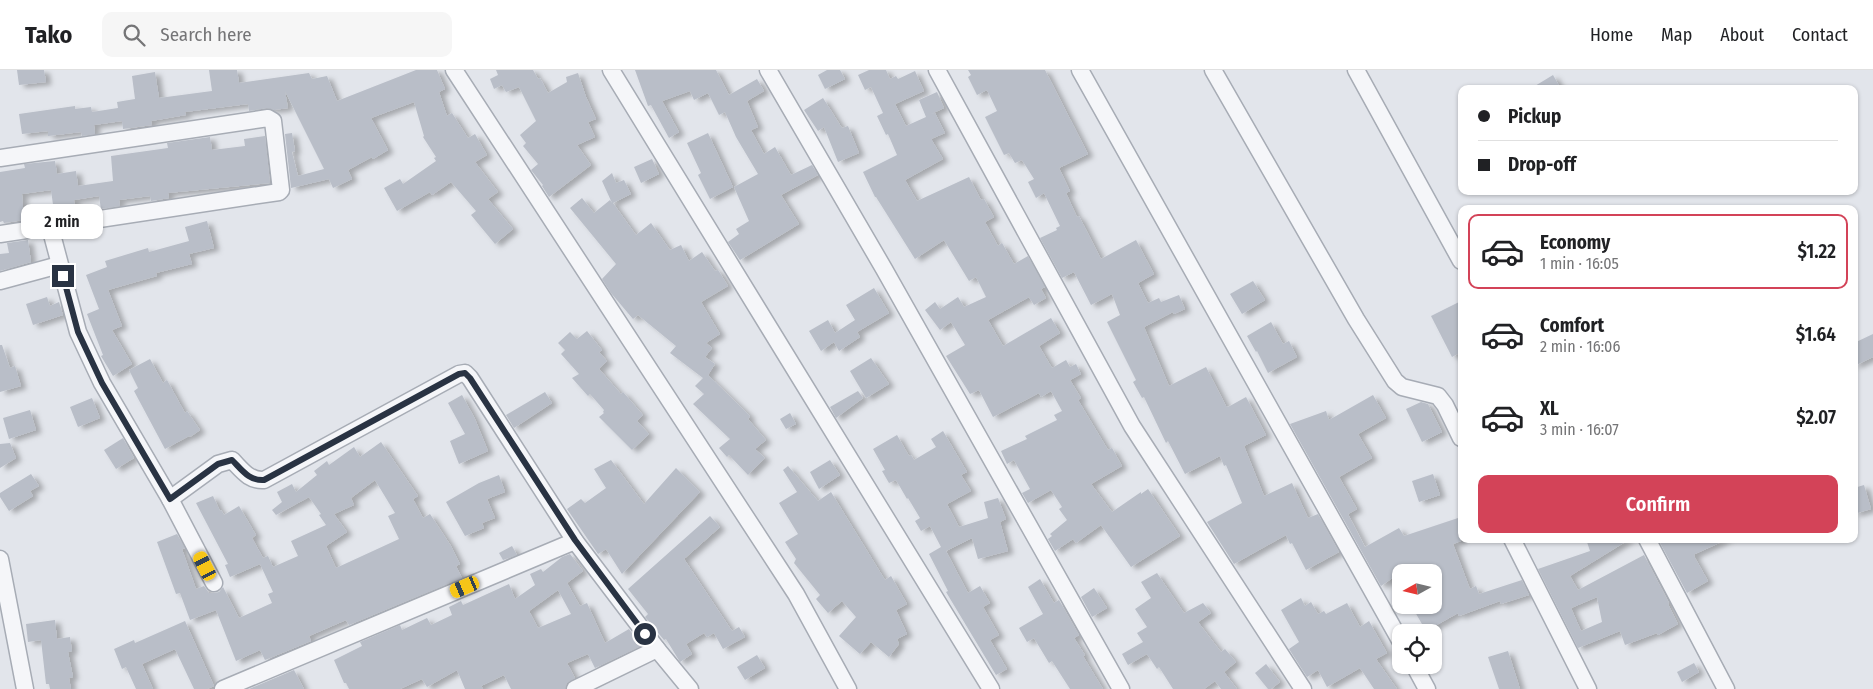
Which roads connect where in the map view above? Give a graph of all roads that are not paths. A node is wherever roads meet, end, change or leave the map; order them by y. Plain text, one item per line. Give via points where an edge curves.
1 (454, 70) edge
2 (611, 70) edge
3 (768, 70) edge
4 (937, 70) edge
5 (1080, 70) edge
6 (1213, 70) edge
7 (1356, 70) edge
8 (0, 158) edge
9 (50, 227) junction
10 (0, 234) edge
11 (1458, 256) edge
12 (59, 265) junction
13 (0, 281) edge
14 (1458, 432) edge
15 (170, 499) junction
16 (575, 540) junction
17 (1514, 543) edge
18 (1649, 543) edge
19 (0, 562) edge
20 (214, 583) dead end
21 (1392, 626) edge
22 (657, 649) junction
23 (1419, 674) edge
24 (25, 689) edge
25 (223, 689) edge
26 (575, 689) edge
27 (690, 689) edge
28 (848, 689) edge
29 (991, 689) edge
30 (1121, 689) edge
31 (1303, 689) edge
32 (1427, 689) edge
33 (1588, 689) edge
34 (1726, 689) edge

1 - 28 street via 796,594
2 - 29 street
3 - 30 street
4 - 31 street via 1132,426
5 - 21 street
6 - 14 street via 1395,381 1402,387 1438,396
7 - 11 street
8 - 9 street via 268,118 272,121 279,192
9 - 10 street
9 - 12 street
12 - 13 street
12 - 15 street via 78,332 102,383
15 - 16 street via 226,461 232,460 250,478 264,480 465,373
15 - 20 street
16 - 22 street
16 - 25 street
17 - 33 street
18 - 34 street
19 - 24 street
22 - 26 street
22 - 27 street
23 - 32 street

